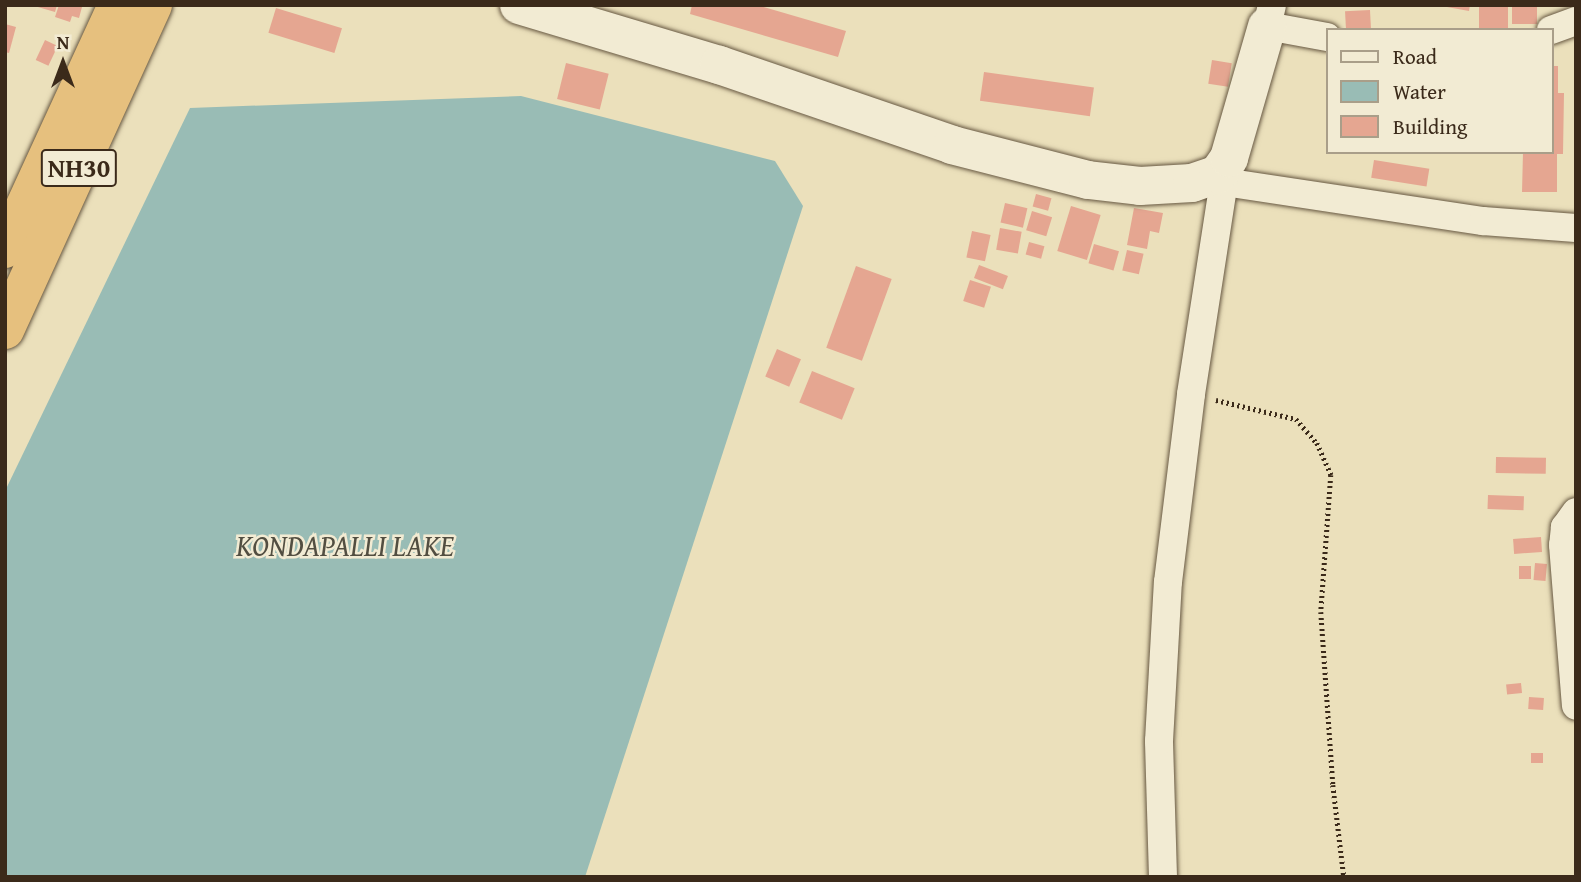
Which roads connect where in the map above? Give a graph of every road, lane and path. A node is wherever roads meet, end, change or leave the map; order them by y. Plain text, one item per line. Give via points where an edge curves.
1 (117, 5) edge
2 (153, 5) edge
3 (519, 5) edge
4 (1270, 15) edge
5 (1326, 37) edge
6 (1221, 178) junction
7 (1576, 228) edge
8 (5, 249) edge
9 (5, 330) edge
10 (1191, 394) junction
11 (1576, 512) edge
12 (1576, 705) edge
13 (1163, 877) edge
14 (1344, 877) edge

1 - 8 highway, NH30
2 - 9 highway, NH30
3 - 6 street via 1026,166 1140,186
4 - 5 street
4 - 6 street
6 - 7 street via 1483,221
6 - 10 street
10 - 13 street via 1168,582 1159,741
10 - 14 path via 1296,419 1317,443 1331,475 1321,612
11 - 12 street via 1565,527 1563,545

